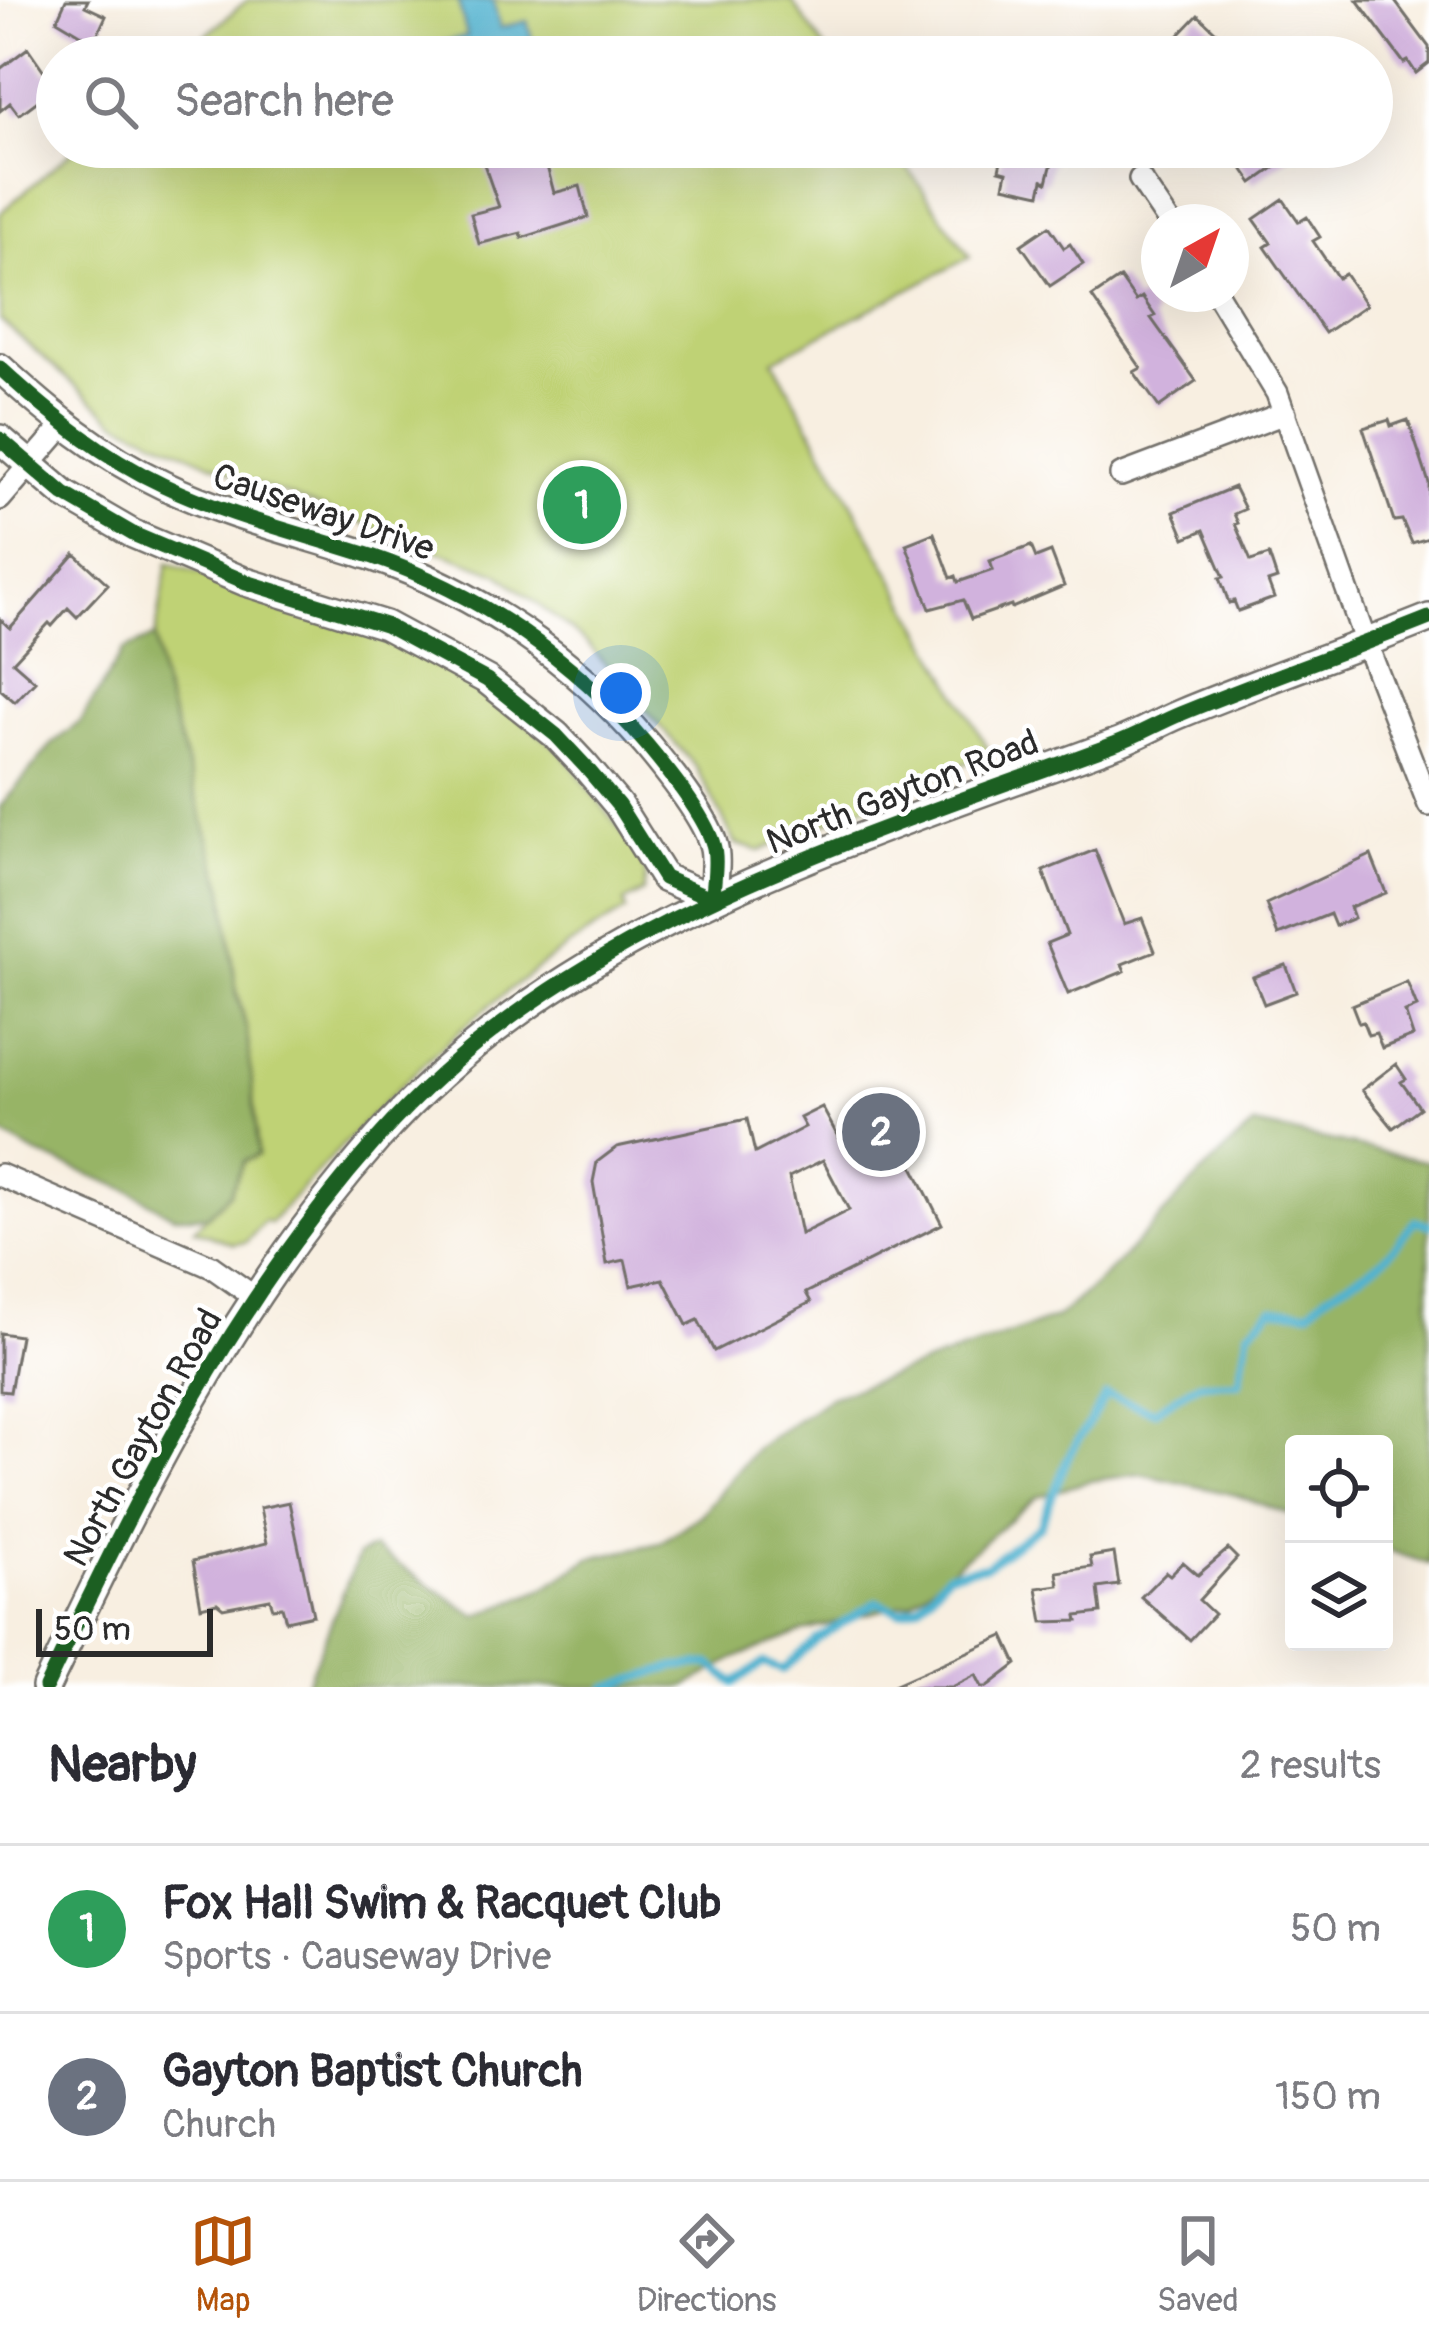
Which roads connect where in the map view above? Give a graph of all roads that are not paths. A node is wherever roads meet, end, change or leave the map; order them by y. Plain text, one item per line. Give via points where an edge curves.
1 (1140, 179) dead end
2 (1157, 204) edge
3 (1229, 312) edge
4 (0, 368) edge
5 (1285, 413) junction
6 (64, 424) junction
7 (0, 440) edge
8 (30, 465) junction
9 (1121, 475) dead end
10 (0, 499) edge
11 (1429, 618) edge
12 (1366, 643) junction
13 (1429, 805) edge
14 (713, 899) junction
15 (0, 1175) edge
16 (253, 1296) junction
17 (46, 1687) edge

1 - 2 street
3 - 5 street
4 - 6 street, Causeway Drive
5 - 9 street
5 - 12 street
6 - 8 street
6 - 14 street, Causeway Drive via 163,485 427,578 528,635 624,718 669,774 713,845
7 - 8 street
8 - 10 street
8 - 14 street via 133,534 246,582 385,626 487,680 585,766 664,878
11 - 12 street, North Gayton Road
12 - 13 street
12 - 14 street, North Gayton Road
14 - 16 street, North Gayton Road via 527,1004 427,1088 377,1138
15 - 16 street via 212,1267
16 - 17 street, North Gayton Road via 172,1430

